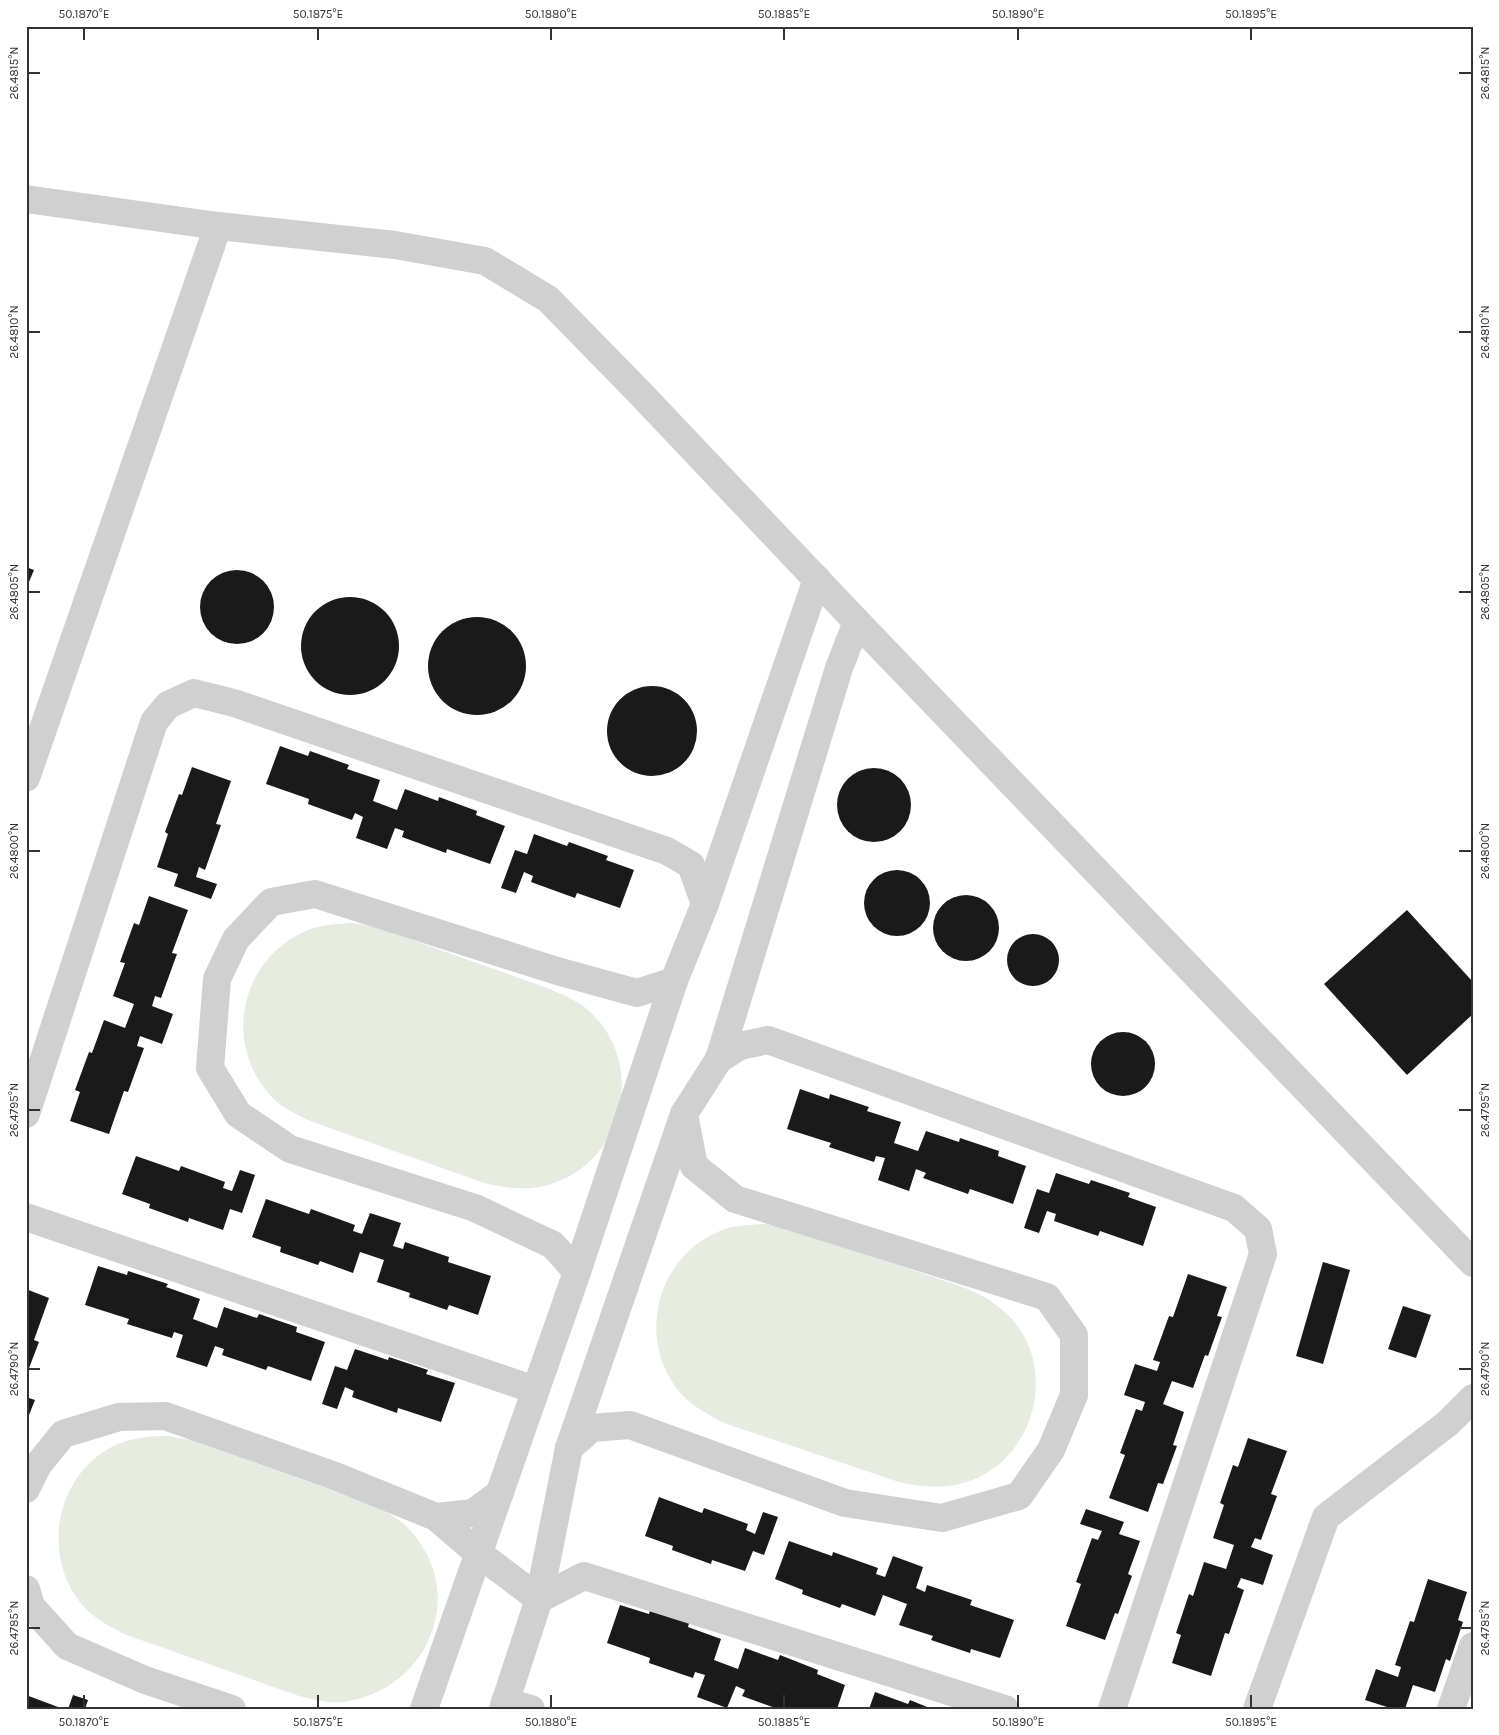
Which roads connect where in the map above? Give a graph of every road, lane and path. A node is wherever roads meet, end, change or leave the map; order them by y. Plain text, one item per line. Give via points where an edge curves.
1 (26, 199) edge
2 (218, 226) junction
3 (817, 578) junction
4 (857, 622) junction
5 (26, 778) edge
6 (706, 904) junction
7 (674, 981) junction
8 (718, 1059) junction
9 (26, 1114) edge
10 (684, 1114) junction
11 (26, 1217) edge
12 (1473, 1262) edge
13 (577, 1272) junction
14 (535, 1390) junction
15 (1473, 1398) edge
16 (569, 1448) junction
17 (26, 1489) edge
18 (500, 1493) junction
19 (436, 1517) junction
20 (478, 1553) junction
21 (26, 1589) edge
22 (539, 1599) junction
23 (1473, 1646) edge
24 (513, 1706) edge
25 (232, 1709) edge
26 (424, 1709) edge
27 (1004, 1709) edge
28 (1112, 1709) edge
29 (1257, 1709) edge
30 (1452, 1709) edge

1 - 2 street
2 - 3 street via 395,245 485,261 548,299
2 - 5 street
3 - 4 street
3 - 6 street
4 - 8 street via 839,668
4 - 12 street
6 - 7 street
6 - 9 street via 690,865 667,851 234,703 194,693 168,704 154,722
7 - 13 street
7 - 13 street via 637,993 315,894 271,902 236,939 218,979 210,1068 238,1114 290,1149 484,1212 553,1245
8 - 10 street
8 - 28 street via 740,1046 768,1040 1234,1208 1258,1229 1263,1254
10 - 16 street
10 - 16 street via 694,1166 735,1199 1047,1297 1074,1336 1074,1395 1051,1450 1020,1496 942,1518 846,1504 630,1425 592,1428
11 - 14 street
13 - 14 street
14 - 18 street
15 - 29 street via 1448,1423 1326,1517
16 - 22 street
17 - 19 street via 38,1465 64,1434 118,1417 165,1416 335,1476
18 - 19 street via 473,1513
18 - 20 street
19 - 20 street
20 - 22 street
20 - 26 street
21 - 25 street via 31,1606 67,1646 145,1680
22 - 24 street
22 - 27 street via 584,1576
23 - 30 street

